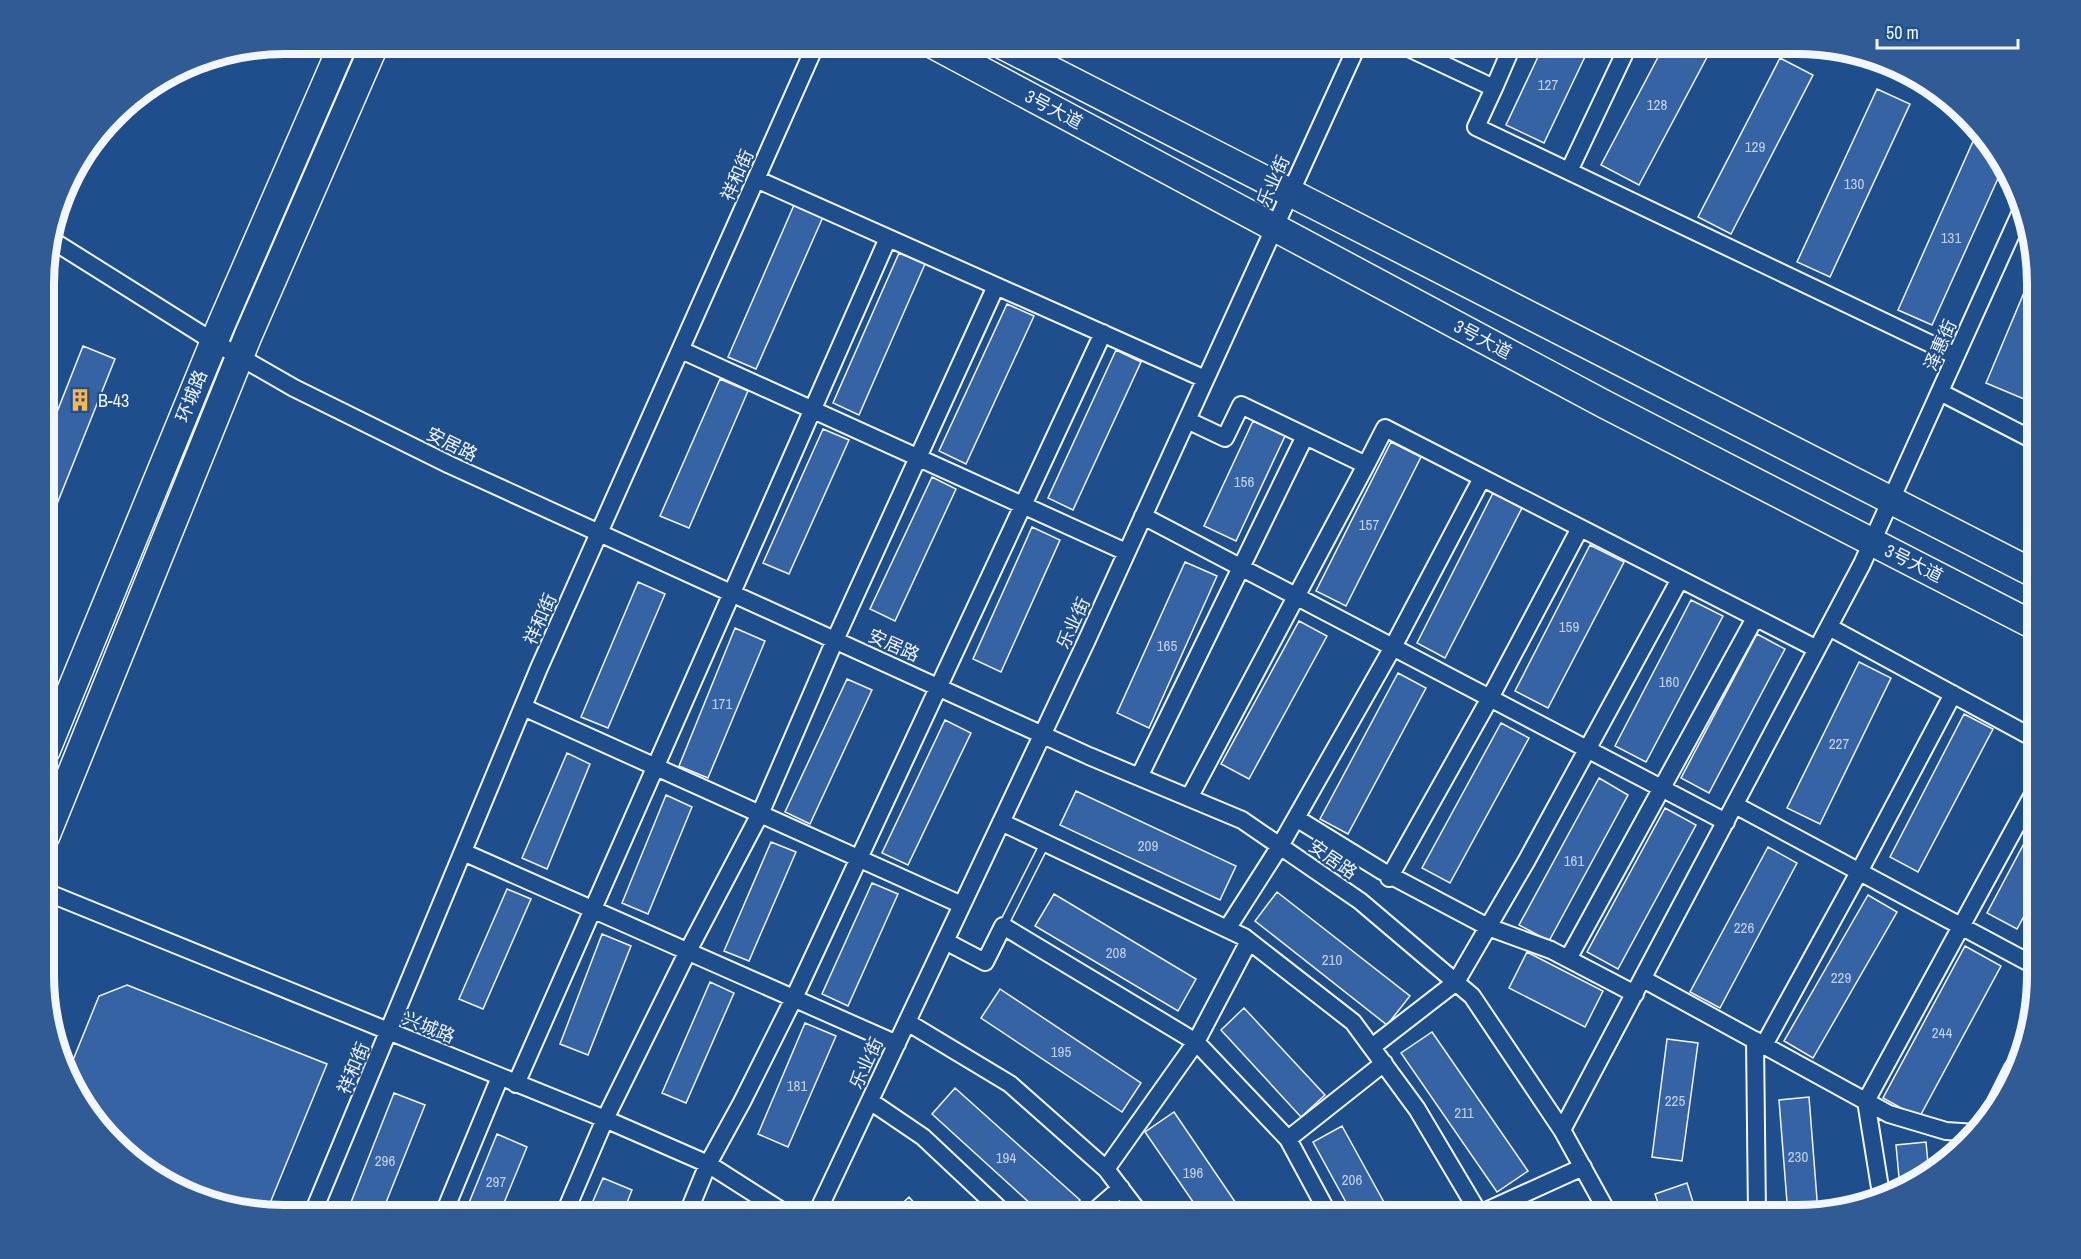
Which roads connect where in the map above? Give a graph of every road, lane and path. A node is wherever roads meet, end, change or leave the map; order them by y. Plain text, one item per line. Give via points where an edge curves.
1 (339, 54) edge
2 (371, 54) edge
3 (812, 54) edge
4 (951, 54) edge
5 (1020, 54) edge
6 (1353, 54) edge
7 (1421, 54) edge
8 (1509, 54) edge
9 (1624, 54) edge
10 (1494, 88) junction
11 (1569, 171) junction
12 (756, 179) junction
13 (1289, 191) junction
14 (2019, 224) edge
15 (1274, 227) junction
16 (888, 238) junction
17 (57, 244) edge
18 (996, 286) junction
19 (1103, 333) junction
20 (214, 342) junction
21 (681, 350) junction
22 (1956, 356) junction
23 (240, 357) junction
24 (1205, 379) junction
25 (1940, 392) junction
26 (812, 409) junction
27 (1187, 420) junction
28 (1305, 436) junction
29 (2027, 437) edge
30 (918, 457) junction
31 (1366, 465) junction
32 (1482, 477) junction
33 (1891, 500) junction
34 (1024, 505) junction
35 (1143, 516) junction
36 (1580, 528) junction
37 (599, 533) junction
38 (1873, 542) junction
39 (1126, 552) junction
40 (1241, 567) junction
41 (2027, 570) edge
42 (1680, 579) junction
43 (730, 592) junction
44 (1295, 596) junction
45 (1755, 618) junction
46 (2027, 622) edge
47 (1829, 627) junction
48 (835, 640) junction
49 (1393, 647) junction
50 (1817, 649) junction
51 (940, 688) junction
52 (1953, 694) junction
53 (1490, 698) junction
54 (523, 707) junction
55 (54, 730) edge
56 (1042, 734) junction
57 (2027, 735) edge
58 (1587, 749) junction
59 (655, 766) junction
60 (1139, 777) junction
61 (1662, 788) junction
62 (1189, 798) junction
63 (1735, 805) junction
64 (2027, 805) edge
65 (54, 814) edge
66 (760, 814) junction
67 (1296, 818) junction
68 (1001, 822) junction
69 (1726, 822) junction
70 (1045, 843) junction
71 (1280, 846) junction
72 (463, 852) junction
73 (860, 859) junction
74 (1859, 872) junction
75 (1390, 877) junction
76 (54, 896) edge
77 (962, 906) junction
78 (592, 909) junction
79 (1003, 926) junction
80 (1961, 926) junction
81 (1488, 927) junction
82 (1227, 929) junction
83 (945, 941) junction
84 (1249, 941) junction
85 (688, 951) junction
86 (1568, 958) junction
87 (2027, 962) edge
88 (1456, 982) junction
89 (1639, 987) junction
90 (794, 998) junction
91 (907, 1022) junction
92 (389, 1032) junction
93 (1196, 1042) junction
94 (1759, 1043) junction
95 (897, 1044) junction
96 (1372, 1047) junction
97 (1384, 1063) junction
98 (500, 1077) junction
99 (516, 1084) junction
100 (870, 1101) junction
101 (1866, 1101) junction
102 (605, 1119) junction
103 (1562, 1130) junction
104 (1965, 1132) edge
105 (1288, 1139) junction
106 (708, 1164) junction
107 (1582, 1167) junction
108 (1106, 1169) junction
109 (1120, 1188) junction
110 (1880, 1189) edge
111 (316, 1205) edge
112 (447, 1205) edge
113 (568, 1205) edge
114 (691, 1205) edge
115 (772, 1205) edge
116 (821, 1205) edge
117 (995, 1205) edge
118 (1101, 1205) edge
119 (1133, 1205) edge
120 (1324, 1205) edge
121 (1473, 1205) edge
122 (1500, 1205) edge
123 (1603, 1205) edge
124 (1757, 1205) edge

1 - 20 main road, 环城路
2 - 23 main road
3 - 12 street, 祥和街
4 - 15 main road, 3号大道
5 - 13 main road, 3号大道
6 - 13 street, 乐业街
7 - 10 street
8 - 10 street
9 - 11 street
10 - 11 street via 1476,127
11 - 22 street
12 - 16 street
12 - 21 street, 祥和街
13 - 15 street, 乐业街
13 - 33 main road, 3号大道
14 - 22 street, 泽惠街
15 - 24 street, 乐业街
15 - 38 main road, 3号大道 via 1604,404
16 - 18 street
16 - 26 street
17 - 20 street, 安居路
18 - 19 street
18 - 30 street
19 - 24 street
19 - 34 street
20 - 23 street, 安居路
20 - 55 main road, 环城路
21 - 26 street
21 - 37 street, 祥和街
22 - 25 street, 泽惠街
23 - 37 street, 安居路 via 450,465
23 - 65 main road
24 - 27 street, 乐业街
25 - 29 street
25 - 33 street, 泽惠街
26 - 30 street
26 - 43 street
27 - 28 street via 1225,438 1241,405
27 - 35 street, 乐业街
28 - 31 street
28 - 40 street
30 - 34 street
30 - 48 street
31 - 32 street via 1384,428
31 - 44 street
32 - 36 street
32 - 49 street
33 - 38 street, 泽惠街
33 - 41 main road, 3号大道
34 - 39 street
34 - 51 street
35 - 39 street, 乐业街
35 - 40 street
36 - 42 street
36 - 53 street
37 - 43 street, 安居路
37 - 54 street, 祥和街
38 - 46 main road, 3号大道
38 - 47 street, 泽惠街
39 - 56 street, 乐业街
40 - 44 street
40 - 60 street
42 - 45 street
42 - 58 street
43 - 48 street, 安居路
43 - 59 street
44 - 49 street
44 - 62 street
45 - 50 street
45 - 61 street
47 - 50 street, 泽惠街
47 - 52 street
48 - 51 street, 安居路
48 - 66 street
49 - 53 street
49 - 67 street
50 - 63 street, 泽惠街
51 - 56 street, 安居路
51 - 73 street
52 - 57 street
52 - 74 street
53 - 58 street
53 - 75 street
54 - 59 street
54 - 72 street, 祥和街
56 - 60 street, 安居路
56 - 68 street, 乐业街
58 - 61 street
58 - 81 street
59 - 66 street
59 - 78 street
60 - 62 street, 安居路
61 - 69 street
61 - 86 street
62 - 71 street, 安居路 via 1242,820
63 - 69 street, 泽惠街
63 - 74 street
64 - 80 street
66 - 73 street
66 - 85 street
67 - 71 street
67 - 75 street
68 - 70 street
68 - 77 street, 乐业街
69 - 89 street, 泽惠街
70 - 79 lane
70 - 82 street
71 - 82 street
71 - 88 street, 安居路 via 1360,901
72 - 78 street
72 - 92 street, 祥和街
73 - 77 street
73 - 90 street
74 - 80 street
74 - 94 street
75 - 81 street
76 - 92 street, 兴城路
77 - 83 street, 乐业街
78 - 85 street
78 - 99 street
79 - 83 street via 985,962
79 - 93 street
80 - 87 street
80 - 101 street
81 - 86 street
81 - 88 street
82 - 84 street
83 - 91 street, 乐业街
84 - 93 street
84 - 96 street via 1353,1022
85 - 90 street
85 - 102 street
86 - 89 street
88 - 96 street
88 - 103 street, 安居路 via 1473,996
89 - 94 street
89 - 103 street, 泽惠街
90 - 95 street
90 - 106 street
91 - 95 street, 乐业街
91 - 108 street via 1011,1084
92 - 98 street, 兴城路
92 - 111 street, 祥和街
93 - 105 street
93 - 108 street
94 - 101 street
94 - 124 street
95 - 100 street, 乐业街
96 - 97 street
97 - 105 street
97 - 121 street via 1417,1109
98 - 99 street, 兴城路
98 - 112 street
99 - 102 street, 兴城路
100 - 116 street, 乐业街
100 - 117 street via 923,1137
101 - 104 street via 1889,1114 1946,1131
101 - 110 street
102 - 106 street, 兴城路
102 - 113 street
103 - 107 street, 安居路
105 - 120 street
106 - 114 street
106 - 115 street, 兴城路
107 - 122 street
107 - 123 street, 安居路
108 - 109 street
109 - 118 street
109 - 119 street

